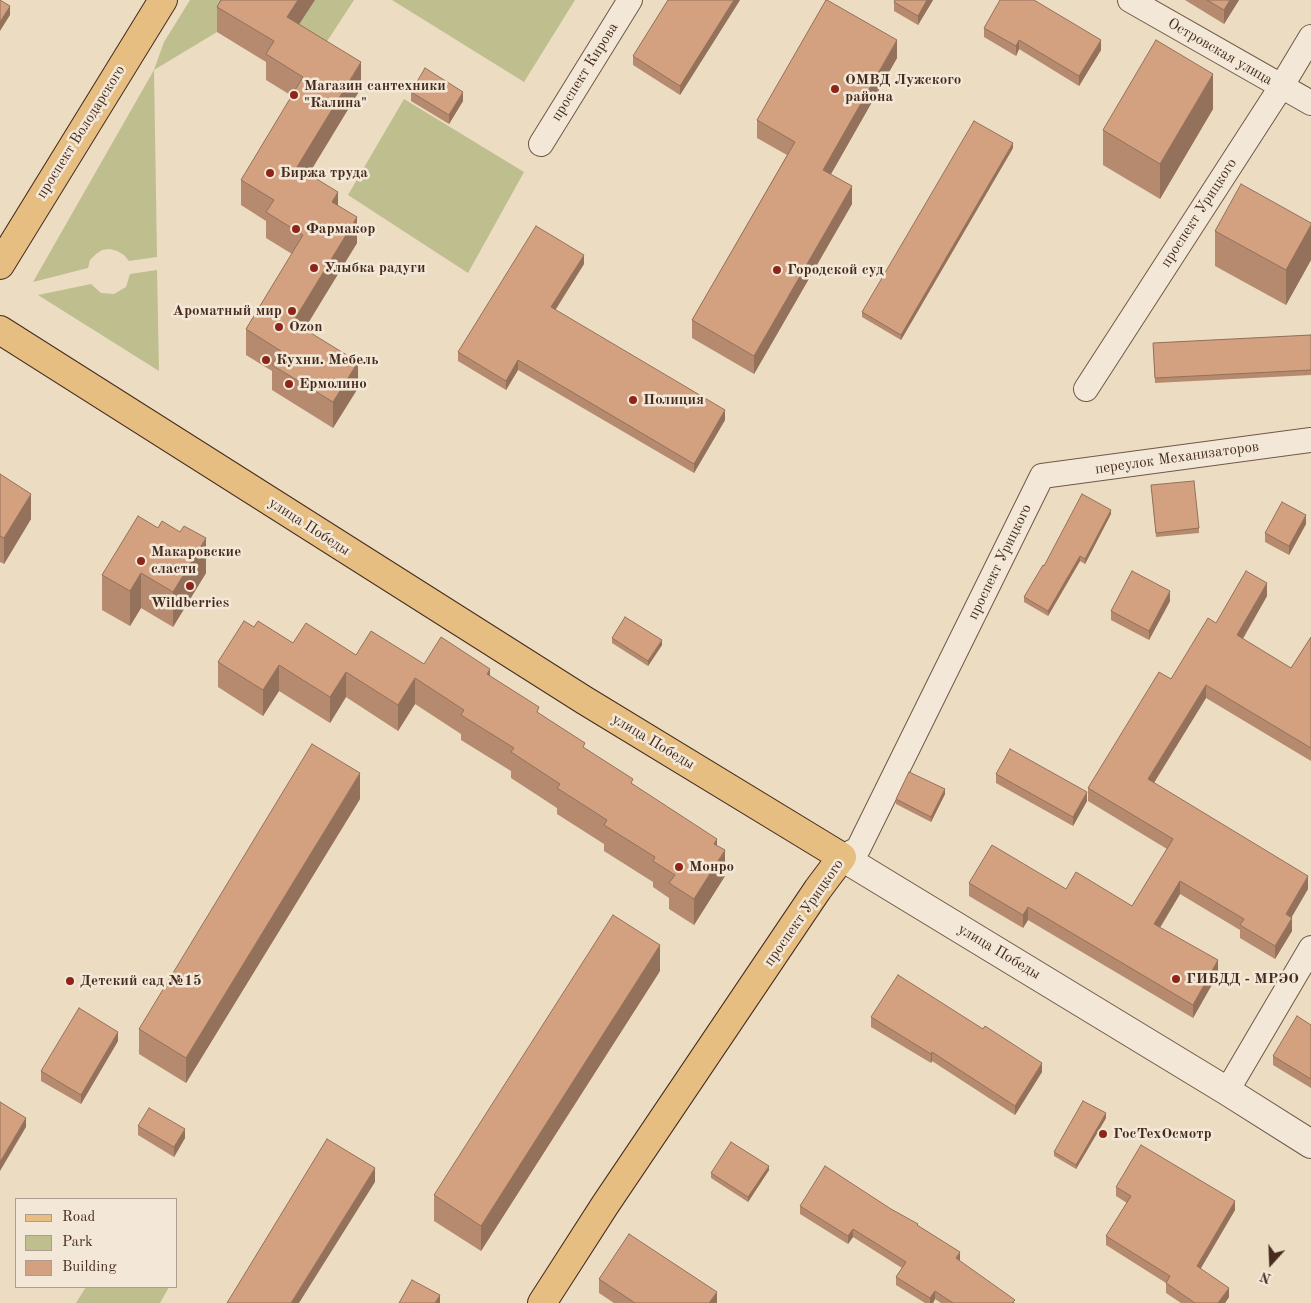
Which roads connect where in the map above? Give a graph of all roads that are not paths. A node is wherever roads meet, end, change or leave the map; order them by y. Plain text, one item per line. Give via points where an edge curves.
1 (163, 0) edge
2 (630, 0) edge
3 (1130, 0) edge
4 (1311, 37) edge
5 (1281, 87) junction
6 (1311, 103) edge
7 (541, 144) dead end
8 (0, 264) edge
9 (0, 330) edge
10 (1086, 389) dead end
11 (1311, 440) edge
12 (1042, 476) joint
13 (842, 857) junction
14 (1311, 948) edge
15 (1227, 1091) junction
16 (1311, 1144) edge
17 (542, 1303) edge

1 - 8 main road, проспект Володарского
2 - 7 street, проспект Кирова
3 - 5 street, Островская улица
4 - 5 street, проспект Урицкого
5 - 6 street, Островская улица
5 - 10 street, проспект Урицкого
9 - 13 main road, улица Победы via 584,700
11 - 12 street, переулок Механизаторов
12 - 13 street, проспект Урицкого via 858,849
13 - 15 street, улица Победы
13 - 17 main road, проспект Урицкого
14 - 15 street
15 - 16 street, улица Победы

